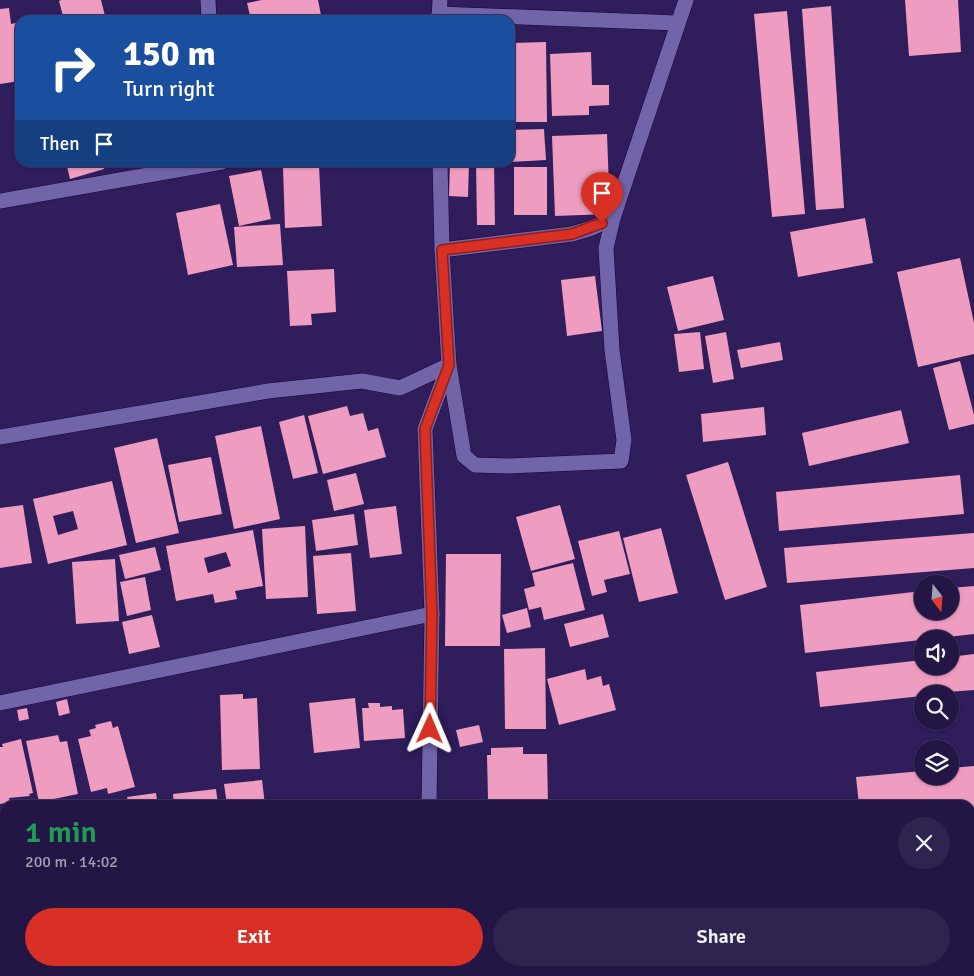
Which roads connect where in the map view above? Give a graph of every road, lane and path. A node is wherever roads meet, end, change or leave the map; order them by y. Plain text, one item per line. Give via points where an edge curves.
1 (208, 0) edge
2 (686, 0) edge
3 (439, 11) edge
4 (209, 15) edge
5 (677, 23) junction
6 (196, 167) edge
7 (440, 167) edge
8 (0, 201) edge
9 (613, 218) junction
10 (442, 250) junction
11 (449, 365) junction
12 (0, 437) edge
13 (432, 614) junction
14 (0, 702) edge
15 (429, 800) edge

1 - 4 street
2 - 5 street
3 - 5 street
5 - 9 street
6 - 8 street
7 - 10 street
9 - 10 street via 572,234
9 - 11 street via 606,248 612,350 624,440 621,461 508,466 470,463 464,456
10 - 11 street
11 - 12 street via 400,388 362,381 268,391
11 - 13 street via 425,429
13 - 14 street
13 - 15 street

